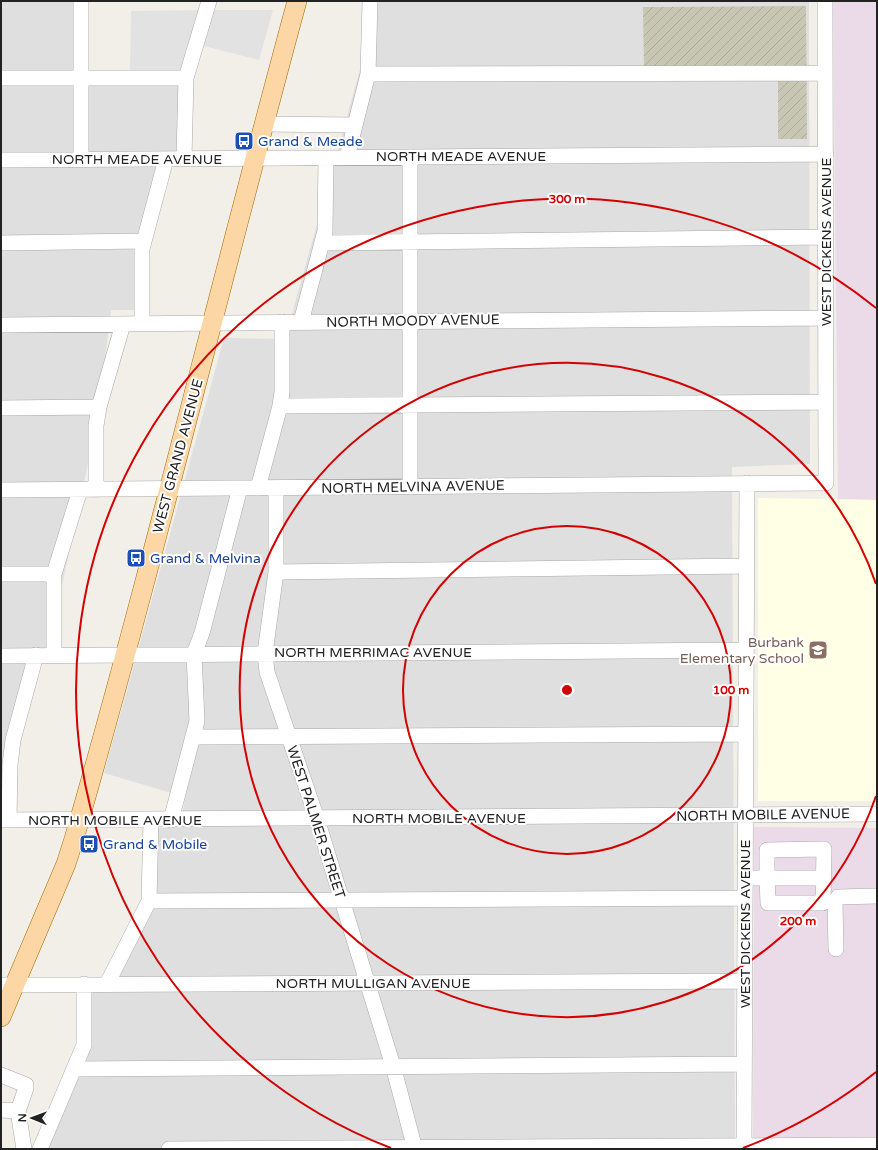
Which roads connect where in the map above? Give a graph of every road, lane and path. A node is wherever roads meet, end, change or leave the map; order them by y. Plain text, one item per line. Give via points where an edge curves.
1 (81, 1) edge
2 (209, 1) edge
3 (297, 1) edge
4 (370, 1) edge
5 (825, 1) edge
6 (826, 73) junction
7 (368, 74) junction
8 (1, 78) edge
9 (81, 78) junction
10 (186, 78) junction
11 (264, 124) junction
12 (355, 125) junction
13 (826, 154) junction
14 (347, 157) junction
15 (410, 157) junction
16 (254, 158) junction
17 (326, 158) junction
18 (81, 159) junction
19 (166, 159) junction
20 (184, 159) junction
21 (1, 160) edge
22 (826, 237) junction
23 (143, 241) junction
24 (410, 241) junction
25 (1, 243) edge
26 (322, 243) junction
27 (826, 318) junction
28 (410, 321) junction
29 (282, 322) junction
30 (301, 322) junction
31 (213, 323) junction
32 (123, 324) junction
33 (142, 324) junction
34 (1, 325) edge
35 (826, 402) junction
36 (280, 406) junction
37 (410, 406) junction
38 (99, 407) junction
39 (1, 408) edge
40 (747, 483) junction
41 (826, 483) joint
42 (410, 487) junction
43 (240, 488) junction
44 (258, 488) junction
45 (276, 488) junction
46 (170, 489) junction
47 (1, 490) edge
48 (80, 490) junction
49 (96, 490) junction
50 (747, 566) junction
51 (276, 572) junction
52 (1, 574) edge
53 (54, 574) junction
54 (746, 650) junction
55 (265, 653) junction
56 (126, 654) junction
57 (194, 654) junction
58 (36, 655) junction
59 (54, 655) junction
60 (1, 656) edge
61 (746, 734) junction
62 (288, 736) junction
63 (194, 737) junction
64 (7, 740) edge
65 (877, 814) edge
66 (746, 815) junction
67 (317, 819) junction
68 (5, 820) edge
69 (80, 820) junction
70 (150, 820) junction
71 (171, 820) junction
72 (745, 878) junction
73 (768, 878) junction
74 (823, 878) junction
75 (877, 896) edge
76 (745, 898) junction
77 (341, 900) junction
78 (149, 901) junction
79 (836, 949) dead end
80 (745, 981) junction
81 (366, 983) junction
82 (84, 984) junction
83 (107, 984) junction
84 (8, 985) edge
85 (1, 1017) edge
86 (744, 1064) junction
87 (392, 1066) junction
88 (74, 1069) junction
89 (1, 1075) edge
90 (1, 1110) edge
91 (18, 1111) junction
92 (877, 1145) edge
93 (744, 1147) edge
94 (415, 1148) edge
95 (24, 1149) edge
96 (40, 1149) edge
97 (169, 1149) edge

1 - 9 street
2 - 10 street
3 - 11 main road, WEST GRAND AVENUE
4 - 7 street
5 - 6 street, WEST DICKENS AVENUE
6 - 7 street
6 - 13 street, WEST DICKENS AVENUE
7 - 12 street
8 - 9 street
9 - 10 street
9 - 18 street
10 - 20 street
11 - 12 street
11 - 16 main road, WEST GRAND AVENUE
12 - 14 street
13 - 15 street, NORTH MEADE AVENUE
13 - 22 street, WEST DICKENS AVENUE
14 - 15 street, NORTH MEADE AVENUE
14 - 17 street, NORTH MEADE AVENUE
15 - 24 street
16 - 17 street, NORTH MEADE AVENUE
16 - 20 street, NORTH MEADE AVENUE
16 - 31 main road, WEST GRAND AVENUE
17 - 26 street via 325,231
18 - 19 street, NORTH MEADE AVENUE
18 - 21 street, NORTH MEADE AVENUE
19 - 20 street, NORTH MEADE AVENUE
19 - 23 street
22 - 24 street
22 - 27 street, WEST DICKENS AVENUE
23 - 25 street
23 - 33 street
24 - 26 street
24 - 28 street
26 - 30 street
27 - 28 street, NORTH MOODY AVENUE
27 - 35 street, WEST DICKENS AVENUE
28 - 30 street, NORTH MOODY AVENUE
28 - 37 street
29 - 30 street, NORTH MOODY AVENUE
29 - 31 street, NORTH MOODY AVENUE
29 - 36 street
31 - 33 street, NORTH MOODY AVENUE
31 - 46 main road, WEST GRAND AVENUE
32 - 33 street, NORTH MOODY AVENUE
32 - 34 street, NORTH MOODY AVENUE
32 - 38 street
35 - 37 street
35 - 41 street, WEST DICKENS AVENUE
36 - 37 street
36 - 44 street
37 - 42 street
38 - 39 street
38 - 49 street via 96,426
40 - 41 street, NORTH MELVINA AVENUE
40 - 42 street, NORTH MELVINA AVENUE
40 - 50 street, WEST DICKENS AVENUE
42 - 45 street, NORTH MELVINA AVENUE
43 - 44 street, NORTH MELVINA AVENUE
43 - 46 street, NORTH MELVINA AVENUE
43 - 57 street via 202,633
44 - 45 street, NORTH MELVINA AVENUE
45 - 51 street, WEST PALMER STREET
46 - 49 street, NORTH MELVINA AVENUE
46 - 56 main road, WEST GRAND AVENUE
47 - 48 street, NORTH MELVINA AVENUE
48 - 49 street, NORTH MELVINA AVENUE
48 - 53 street
50 - 51 street
50 - 54 street, WEST DICKENS AVENUE
51 - 55 street, WEST PALMER STREET
52 - 53 street
53 - 59 street
54 - 55 street, NORTH MERRIMAC AVENUE
54 - 61 street, WEST DICKENS AVENUE
55 - 57 street, NORTH MERRIMAC AVENUE
55 - 62 street, WEST PALMER STREET via 267,672
56 - 57 street, NORTH MERRIMAC AVENUE
56 - 59 street, NORTH MERRIMAC AVENUE
56 - 69 main road, WEST GRAND AVENUE
57 - 63 street via 197,721
58 - 59 street, NORTH MERRIMAC AVENUE
58 - 60 street, NORTH MERRIMAC AVENUE
58 - 64 street
61 - 62 street
61 - 66 street, WEST DICKENS AVENUE
62 - 63 street
62 - 67 street, WEST PALMER STREET
63 - 71 street
64 - 68 street via 10,764
65 - 66 street, NORTH MOBILE AVENUE
66 - 67 street, NORTH MOBILE AVENUE
66 - 72 street, WEST DICKENS AVENUE
67 - 71 street, NORTH MOBILE AVENUE
67 - 77 street, WEST PALMER STREET
68 - 69 street, NORTH MOBILE AVENUE
69 - 70 street, NORTH MOBILE AVENUE
69 - 84 main road, WEST GRAND AVENUE via 66,864
70 - 71 street, NORTH MOBILE AVENUE
70 - 78 street
72 - 73 street
72 - 76 street, WEST DICKENS AVENUE
73 - 74 street
73 - 74 street via 768,903 823,903
73 - 74 street via 767,850 824,849
75 - 79 street via 838,897
76 - 77 street
76 - 80 street, WEST DICKENS AVENUE
77 - 78 street
77 - 81 street, WEST PALMER STREET
78 - 83 street
80 - 81 street, NORTH MULLIGAN AVENUE
80 - 86 street, WEST DICKENS AVENUE
81 - 83 street, NORTH MULLIGAN AVENUE
81 - 87 street, WEST PALMER STREET
82 - 83 street, NORTH MULLIGAN AVENUE
82 - 84 street, NORTH MULLIGAN AVENUE
82 - 88 street via 84,1045
84 - 85 main road, WEST GRAND AVENUE
86 - 87 street
86 - 93 street, WEST DICKENS AVENUE
87 - 88 street
87 - 94 street, WEST PALMER STREET
88 - 96 street
89 - 91 street via 26,1086
90 - 91 street
91 - 95 street
92 - 93 street
93 - 94 street
94 - 97 street

